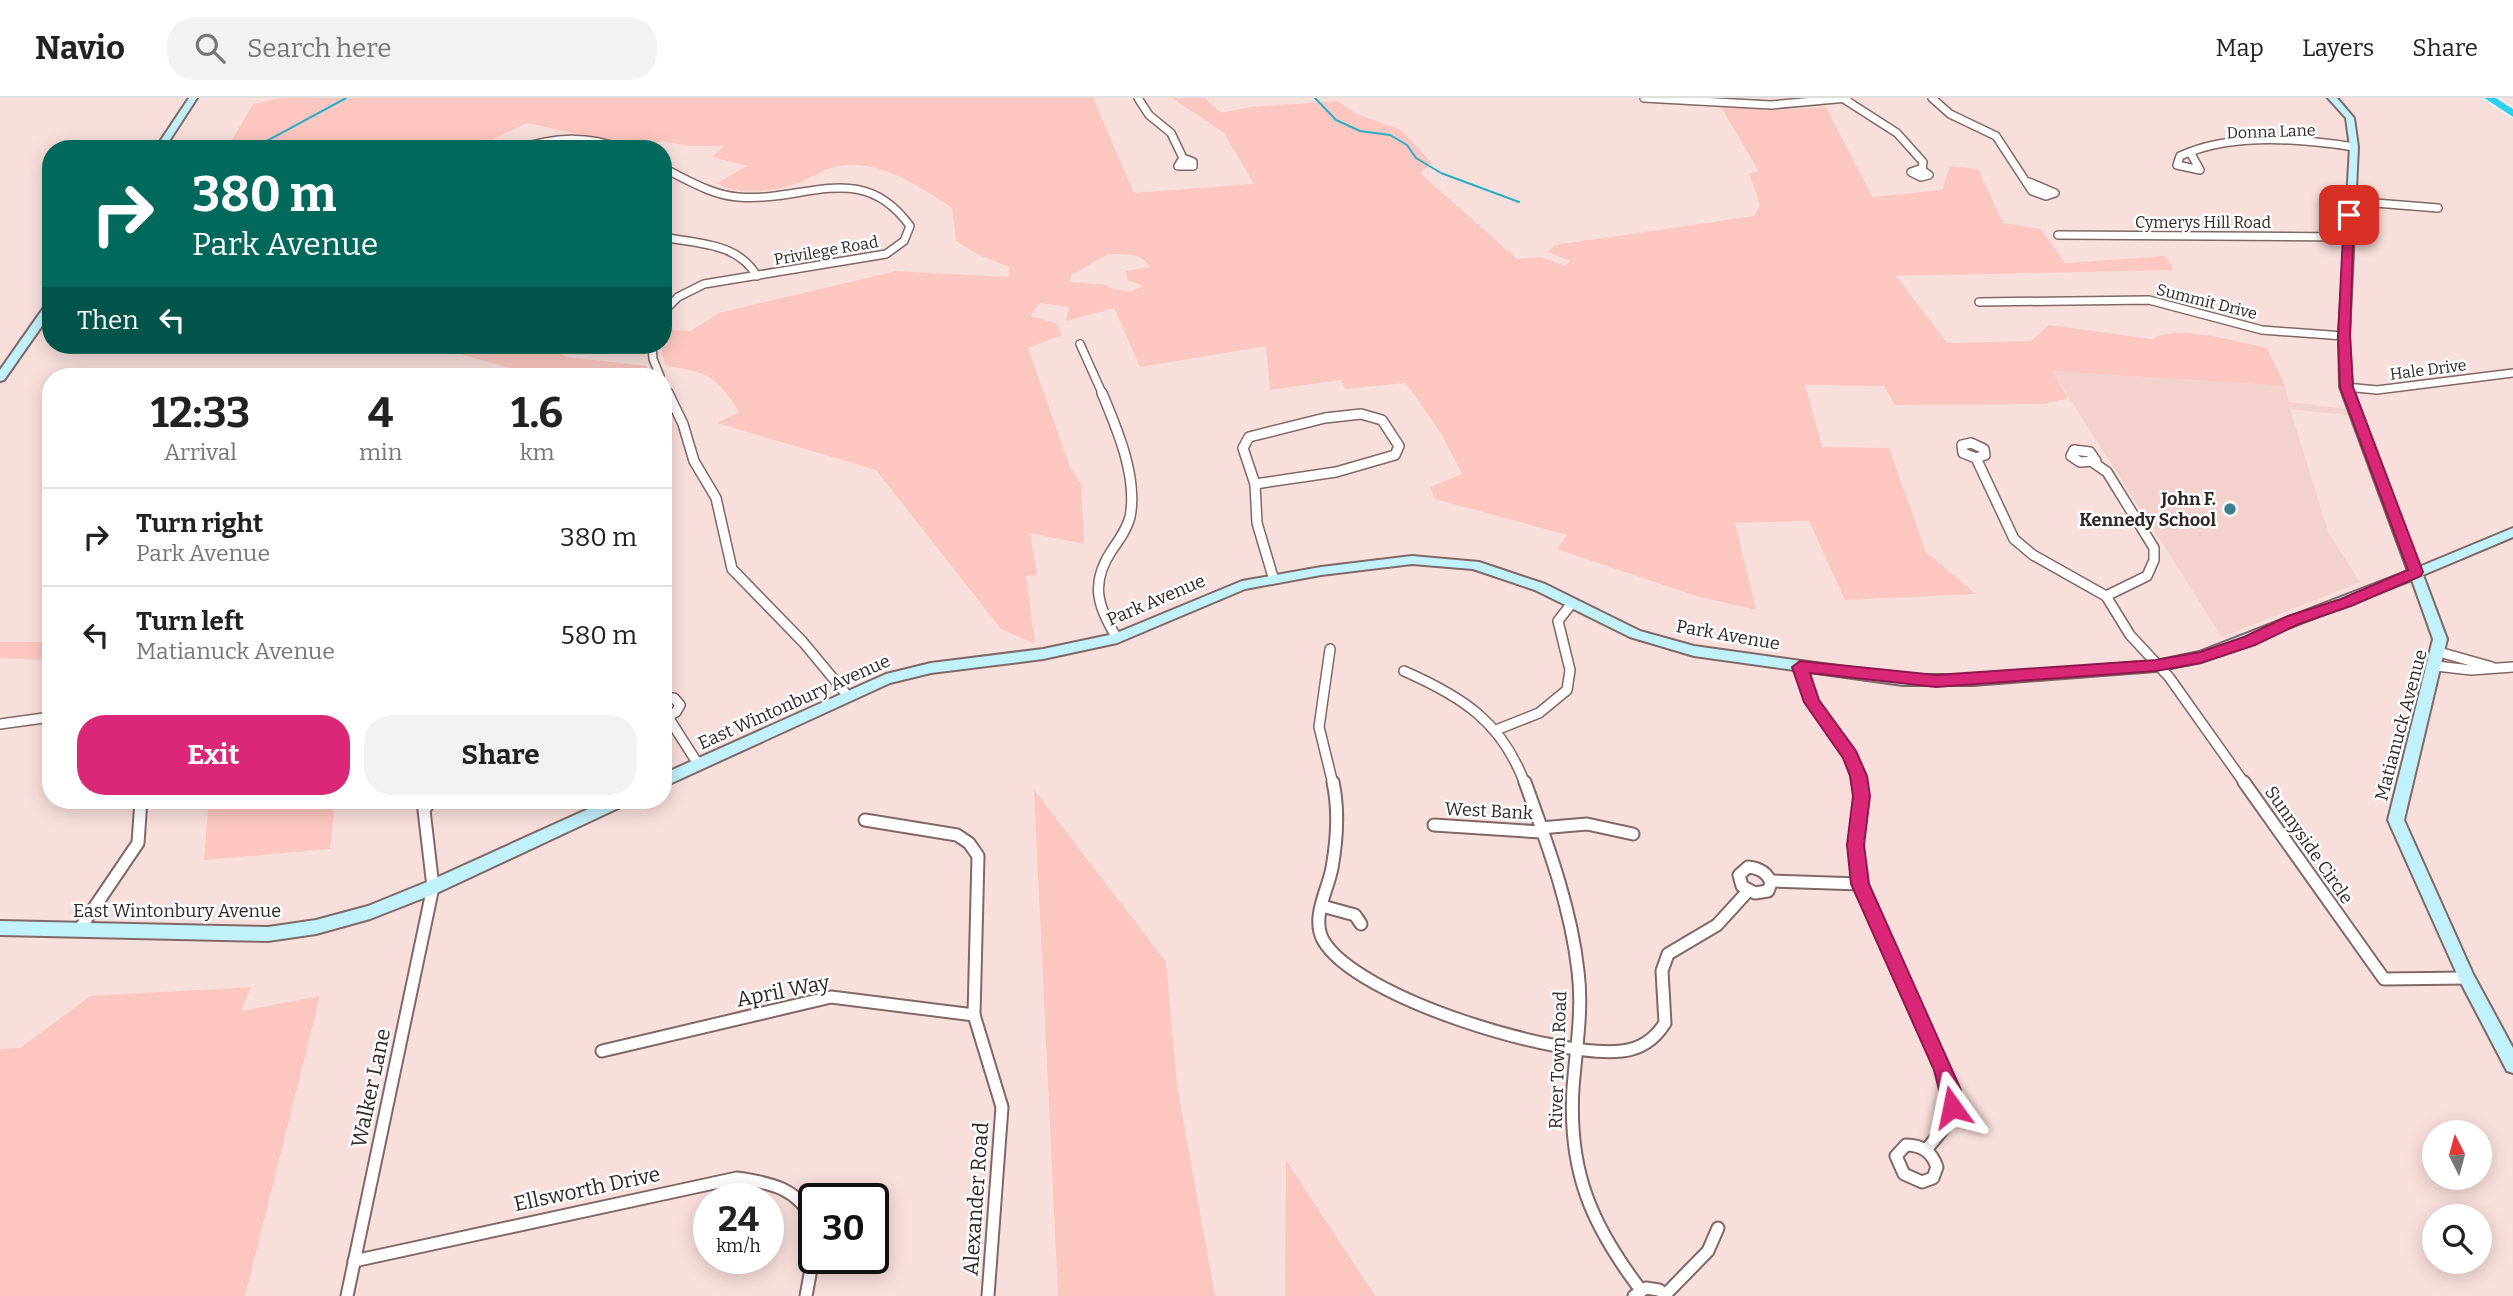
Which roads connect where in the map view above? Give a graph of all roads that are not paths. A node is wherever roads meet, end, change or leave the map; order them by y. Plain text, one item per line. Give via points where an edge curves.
1 (193, 98) edge
2 (1138, 98) edge
3 (1644, 98) edge
4 (1761, 98) edge
5 (1845, 98) edge
6 (1932, 98) edge
7 (2332, 98) edge
8 (2489, 98) edge
9 (2501, 98) edge
10 (2513, 106) edge
11 (1763, 107) junction
12 (2513, 114) edge
13 (165, 140) edge
14 (560, 140) edge
15 (592, 140) edge
16 (2354, 147) junction
17 (2190, 151) dead end
18 (1183, 158) dead end
19 (1923, 170) dead end
20 (672, 172) edge
21 (2029, 183) dead end
22 (2350, 201) junction
23 (2438, 208) dead end
24 (2058, 235) dead end
25 (2348, 237) junction
26 (672, 239) edge
27 (757, 276) junction
28 (1979, 302) dead end
29 (672, 303) edge
30 (42, 318) edge
31 (2344, 336) junction
32 (1080, 344) dead end
33 (2513, 373) edge
34 (0, 378) edge
35 (2346, 387) junction
36 (672, 402) edge
37 (1976, 458) dead end
38 (2094, 463) dead end
39 (1255, 484) junction
40 (2513, 532) edge
41 (2416, 572) junction
42 (1273, 577) junction
43 (2106, 596) junction
44 (1572, 603) junction
45 (1117, 638) junction
46 (1330, 649) dead end
47 (2437, 659) junction
48 (983, 660) joint
49 (2156, 666) junction
50 (1800, 667) junction
51 (2512, 668) edge
52 (1404, 671) dead end
53 (847, 695) junction
54 (672, 698) edge
55 (672, 714) edge
56 (42, 718) edge
57 (0, 724) edge
58 (672, 727) edge
59 (1496, 730) junction
60 (698, 764) junction
61 (672, 776) edge
62 (141, 809) edge
63 (425, 809) edge
64 (602, 809) edge
65 (865, 820) dead end
66 (1434, 825) dead end
67 (1541, 830) junction
68 (1633, 834) dead end
69 (1771, 881) junction
70 (1860, 884) junction
71 (433, 887) junction
72 (1748, 891) junction
73 (1322, 906) junction
74 (1361, 924) dead end
75 (0, 928) edge
76 (79, 930) junction
77 (2467, 978) junction
78 (974, 1015) junction
79 (1577, 1047) junction
80 (601, 1051) dead end
81 (2513, 1065) edge
82 (1926, 1150) dead end
83 (798, 1198) edge
84 (1717, 1228) dead end
85 (354, 1261) junction
86 (810, 1274) edge
87 (1637, 1293) edge
88 (1665, 1295) edge
89 (346, 1296) edge
90 (806, 1296) edge
91 (988, 1296) edge

1 - 13 main road
2 - 18 street via 1149,115 1171,133
3 - 11 street
4 - 11 street
5 - 11 street
5 - 19 street via 1897,133 1923,162
6 - 21 street via 1950,114 1996,136
7 - 16 main road, Matianuck Avenue via 2350,118
8 - 12 highway
9 - 10 highway
14 - 15 street
16 - 17 street, Donna Lane via 2249,143
16 - 22 main road, Matianuck Avenue
20 - 27 street, Privilege Road via 733,197 816,188 876,194 905,216 910,226 904,241 886,254
22 - 23 street
22 - 25 main road, Matianuck Avenue
24 - 25 street, Cymerys Hill Road
25 - 31 main road, Matianuck Avenue
26 - 27 street, Privilege Road via 742,254
27 - 29 street, Privilege Road via 692,288
28 - 31 street, Summit Drive via 2149,300 2262,330
30 - 34 main road
31 - 35 main road, Matianuck Avenue
32 - 45 street via 1118,435 1131,505 1130,522 1103,562 1096,592
33 - 35 street, Hale Drive via 2377,390
35 - 41 main road, Matianuck Avenue
36 - 53 street via 694,461 716,498 732,569
37 - 43 street via 2014,539 2033,555
38 - 43 street via 2106,472 2154,548 2146,579
39 - 39 street via 1374,463 1395,455 1399,446 1382,420 1360,414 1257,433 1245,439 1243,448
39 - 42 street via 1257,523
40 - 41 main road, Park Avenue
41 - 47 main road, Matianuck Avenue via 2440,639
41 - 49 main road, Park Avenue via 2249,641
42 - 44 main road, Park Avenue via 1412,560 1444,561 1505,573
42 - 45 main road, Park Avenue
43 - 49 street
44 - 50 main road, Park Avenue via 1635,634 1675,647
44 - 59 street via 1558,621 1572,664 1567,690 1539,713
45 - 48 main road, Park Avenue via 1043,654
46 - 73 street via 1319,730 1333,783 1335,818 1332,866
47 - 51 street via 2471,670
47 - 77 main road, Matianuck Avenue via 2396,820
48 - 53 main road, East Wintonbury Avenue via 919,670
49 - 50 main road, Park Avenue via 1936,681
49 - 77 street, Sunnyside Circle via 2169,677 2384,979
50 - 70 street via 1812,702 1851,755 1858,776 1862,796 1855,845
52 - 59 street, River Town Road via 1440,687
53 - 60 main road, East Wintonbury Avenue
54 - 55 street via 679,702
56 - 57 street
58 - 60 street
59 - 67 street, River Town Road via 1517,766
60 - 61 main road, East Wintonbury Avenue
62 - 76 street via 136,847
63 - 71 street, Walker Lane
64 - 71 main road, East Wintonbury Avenue
65 - 78 street, Alexander Road via 877,826 949,832 973,845 978,856
66 - 67 street, West Bank
67 - 68 street, West Bank via 1587,824
67 - 79 street, River Town Road via 1574,940 1580,991
69 - 70 street
69 - 72 street via 1766,892
69 - 72 street via 1759,869 1745,868 1738,877
70 - 82 street via 1951,1090 1948,1123
71 - 76 main road, East Wintonbury Avenue via 356,916 268,934
71 - 85 street, Walker Lane
72 - 79 street via 1713,929 1665,958 1666,1023 1650,1041 1625,1051
73 - 74 street via 1355,915
73 - 79 street via 1323,940 1372,983 1456,1021
75 - 76 main road, East Wintonbury Avenue
77 - 81 main road, Matianuck Avenue
78 - 80 street, April Way via 831,997
78 - 91 street, Alexander Road via 1002,1107
79 - 87 street, River Town Road via 1571,1121 1579,1177 1603,1235
83 - 85 street, Ellsworth Drive via 782,1185 737,1178
84 - 88 street via 1708,1251
85 - 89 street, Walker Lane
86 - 90 street
87 - 88 street, River Town Road via 1653,1288

